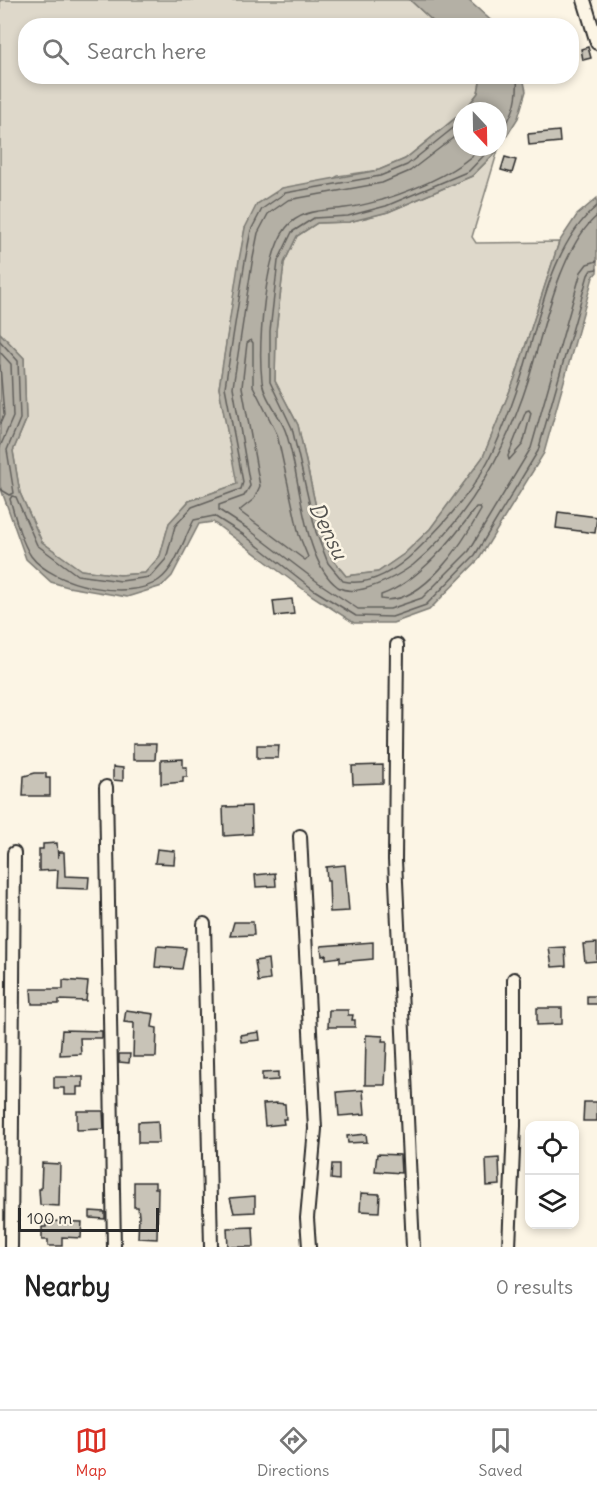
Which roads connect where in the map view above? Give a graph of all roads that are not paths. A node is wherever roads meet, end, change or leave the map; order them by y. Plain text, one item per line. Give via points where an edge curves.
1 (584, 0) edge
2 (597, 43) edge
3 (396, 645) dead end
4 (106, 787) dead end
5 (300, 836) dead end
6 (14, 853) dead end
7 (204, 924) dead end
8 (514, 979) dead end
9 (11, 1247) edge
10 (114, 1247) edge
11 (210, 1247) edge
12 (309, 1247) edge
13 (412, 1247) edge
14 (509, 1247) edge

1 - 2 street
3 - 13 street via 395,860
4 - 10 street
5 - 12 street via 315,1129 307,1218
6 - 9 street
7 - 11 street
8 - 14 street

